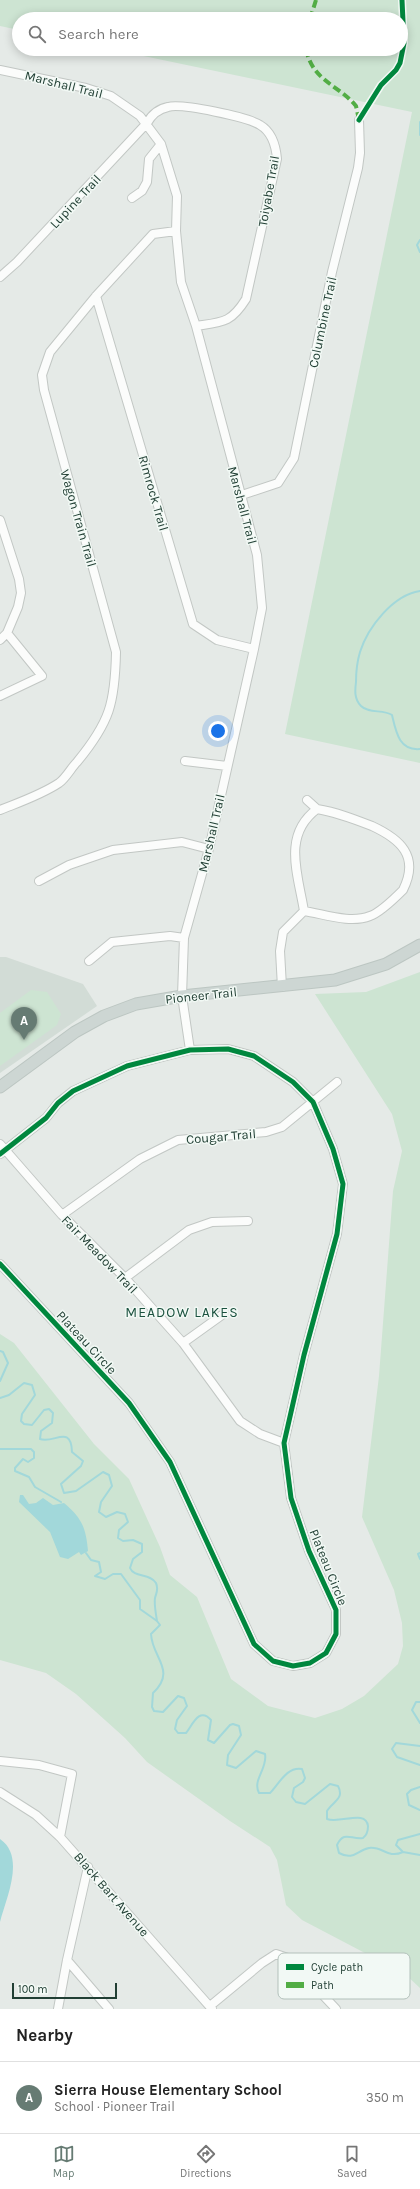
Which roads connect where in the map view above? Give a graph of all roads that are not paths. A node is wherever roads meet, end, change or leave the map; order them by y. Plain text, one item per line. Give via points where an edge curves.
1 (0, 70) edge
2 (359, 120) dead end
3 (147, 123) junction
4 (161, 144) junction
5 (132, 198) dead end
6 (176, 231) junction
7 (0, 277) edge
8 (96, 296) junction
9 (196, 326) junction
10 (242, 495) junction
11 (0, 520) edge
12 (7, 633) junction
13 (0, 640) edge
14 (254, 649) junction
15 (0, 696) edge
16 (185, 761) dead end
17 (227, 766) junction
18 (307, 800) dead end
19 (317, 809) junction
20 (0, 810) edge
21 (209, 849) junction
22 (39, 881) dead end
23 (304, 911) junction
24 (184, 938) junction
25 (420, 945) edge
26 (89, 961) dead end
27 (282, 987) junction
28 (182, 996) junction
29 (190, 1050) junction
30 (337, 1082) dead end
31 (0, 1087) edge
32 (313, 1102) junction
33 (2, 1150) edge
34 (62, 1215) junction
35 (248, 1221) dead end
36 (0, 1264) edge
37 (125, 1278) junction
38 (222, 1315) dead end
39 (183, 1342) junction
40 (284, 1443) junction
41 (0, 1761) edge
42 (0, 1792) edge
43 (60, 1837) junction
44 (88, 1867) junction
45 (278, 1955) edge
46 (66, 1960) junction
47 (327, 1999) edge
48 (211, 2008) edge
49 (58, 2009) edge
50 (109, 2009) edge
51 (336, 2009) edge

1 - 3 street, Marshall Trail via 99,92 128,106
2 - 10 street, Columbine Trail via 358,168 332,272 294,458 278,483
3 - 4 street, Marshall Trail
3 - 7 street, Lupine Trail
3 - 9 street, Toiyabe Trail via 156,112 176,105 244,118 265,129 276,151 246,299 236,314 222,322
4 - 5 street via 149,159 147,182 142,191
4 - 6 street, Marshall Trail via 177,196
6 - 8 street, Wagon Train Trail via 153,234
6 - 9 street, Marshall Trail via 181,282
8 - 14 street, Rimrock Trail via 193,624 217,640
8 - 20 street, Wagon Train Trail via 50,352 42,375 116,652 115,688 102,728 60,782 29,799
9 - 10 street, Marshall Trail via 220,422
10 - 14 street, Marshall Trail via 257,555 262,608
11 - 12 street via 21,593
12 - 13 street
12 - 15 street via 42,676
14 - 17 street, Marshall Trail
16 - 17 street
17 - 21 street, Marshall Trail
18 - 19 street
19 - 23 street via 306,817 298,830 294,846
19 - 23 street via 335,812 398,837 409,847 415,860 415,872 410,883 398,895 370,916 352,919
21 - 22 street via 182,842 113,850 69,865
21 - 24 street, Marshall Trail
23 - 27 street via 283,932 280,951
24 - 26 street via 170,936 112,942
24 - 28 street, Marshall Trail
25 - 27 main road, Pioneer Trail via 386,964 351,977
27 - 28 main road, Pioneer Trail
28 - 29 street, Marshall Trail
28 - 31 main road, Pioneer Trail via 136,1004 88,1024
29 - 32 street via 228,1049 254,1056 293,1082
29 - 33 street via 128,1066 73,1091 58,1103 46,1118
30 - 32 street, Cougar Trail
32 - 34 street, Cougar Trail via 282,1127 266,1132 178,1140 140,1159
32 - 40 street, Plateau Circle via 333,1149 343,1184 337,1234 304,1355
33 - 34 street, Fair Meadow Trail
34 - 37 street, Fair Meadow Trail
35 - 37 street via 212,1222 189,1230
36 - 40 street, Plateau Circle via 129,1403 170,1462 254,1644 273,1662 293,1666 310,1663 326,1653 336,1634 336,1610 309,1551 291,1498
37 - 39 street, Fair Meadow Trail
38 - 39 street
39 - 40 street, Fair Meadow Trail via 240,1421 260,1434
41 - 43 street via 40,1765 72,1774
42 - 43 street, Black Bart Avenue via 36,1815
43 - 44 street, Black Bart Avenue
44 - 46 street
44 - 48 street, Black Bart Avenue
45 - 48 street via 262,1962
46 - 49 street
46 - 50 street
47 - 51 street

